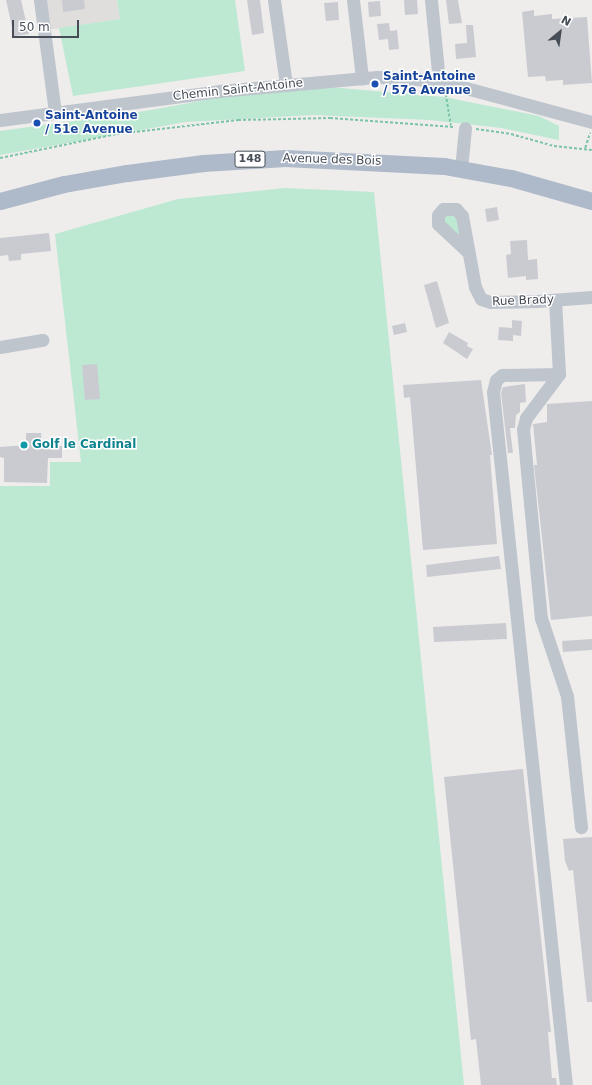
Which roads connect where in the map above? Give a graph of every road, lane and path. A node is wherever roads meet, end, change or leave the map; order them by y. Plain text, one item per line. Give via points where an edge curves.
1 (40, 0) edge
2 (274, 0) edge
3 (352, 0) edge
4 (431, 0) edge
5 (362, 78) junction
6 (439, 81) junction
7 (286, 84) junction
8 (55, 113) junction
9 (0, 120) edge
10 (592, 122) edge
11 (451, 126) junction
12 (465, 128) junction
13 (592, 128) edge
14 (585, 148) junction
15 (592, 150) edge
16 (0, 158) edge
17 (461, 169) junction
18 (0, 201) edge
19 (592, 201) edge
20 (468, 252) dead end
21 (592, 296) edge
22 (555, 300) junction
23 (42, 340) dead end
24 (0, 347) edge
25 (559, 374) junction
26 (581, 827) dead end
27 (566, 1085) edge

1 - 8 street
2 - 7 street
3 - 5 street
4 - 6 street
5 - 6 street, Chemin Saint-Antoine
5 - 7 street, Chemin Saint-Antoine
6 - 10 street, Chemin Saint-Antoine
6 - 11 path via 449,104
7 - 8 street, Chemin Saint-Antoine via 150,99
8 - 9 street, Chemin Saint-Antoine
11 - 12 path
11 - 16 path via 330,118 238,120 124,133
12 - 14 path via 511,134 554,146
12 - 17 street
13 - 14 path
14 - 15 path
17 - 18 main road, Avenue des Bois / 148 via 345,160 246,160 111,175
17 - 19 main road, Avenue des Bois / 148 via 528,182
20 - 22 street, Rue Brady via 477,294 484,301
21 - 22 street, Rue Brady
22 - 25 street
23 - 24 street
25 - 26 street via 526,418 523,429 541,618 567,696
25 - 27 street via 502,374 496,380 492,392

